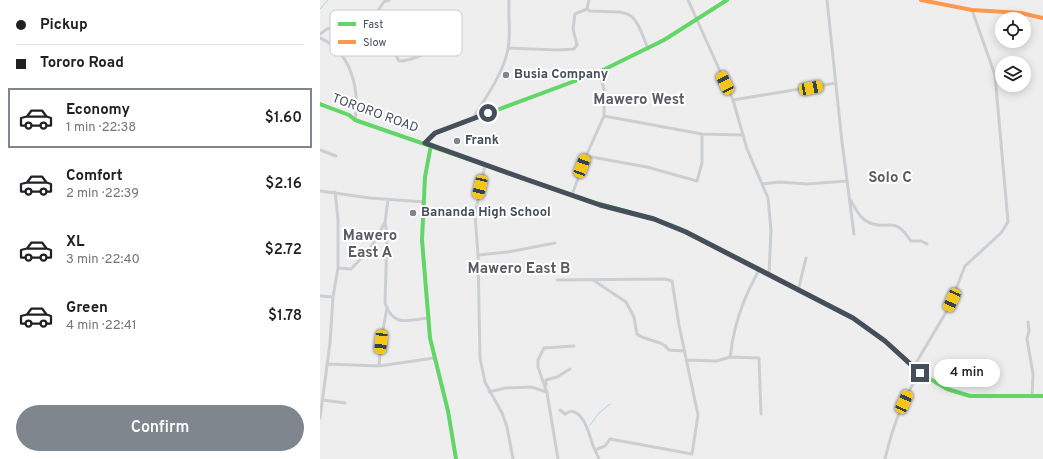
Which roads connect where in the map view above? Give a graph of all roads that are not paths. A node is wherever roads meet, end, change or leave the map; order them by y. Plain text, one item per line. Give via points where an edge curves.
1 (389, 0) edge
2 (509, 0) edge
3 (589, 0) edge
4 (688, 0) edge
5 (727, 0) edge
6 (827, 0) edge
7 (921, 0) edge
8 (587, 9) junction
9 (378, 10) edge
10 (972, 10) junction
11 (697, 18) junction
12 (1043, 18) edge
13 (330, 29) edge
14 (320, 34) edge
15 (320, 38) edge
16 (330, 42) edge
17 (508, 48) junction
18 (648, 49) junction
19 (342, 56) edge
20 (396, 56) edge
21 (416, 56) edge
22 (598, 72) junction
23 (836, 83) junction
24 (733, 100) junction
25 (320, 104) edge
26 (604, 116) junction
27 (473, 118) junction
28 (355, 120) junction
29 (702, 134) junction
30 (742, 135) junction
31 (425, 143) junction
32 (431, 145) junction
33 (320, 150) edge
34 (336, 156) dead end
35 (586, 156) junction
36 (486, 165) junction
37 (847, 180) junction
38 (763, 184) junction
39 (320, 191) edge
40 (335, 192) junction
41 (572, 195) junction
42 (849, 197) junction
43 (388, 200) junction
44 (425, 202) junction
45 (385, 222) junction
46 (854, 234) dead end
47 (555, 243) dead end
48 (927, 244) dead end
49 (478, 255) junction
50 (806, 258) dead end
51 (338, 268) junction
52 (759, 270) junction
53 (769, 275) junction
54 (557, 280) dead end
55 (594, 280) junction
56 (798, 290) junction
57 (320, 296) edge
58 (333, 297) junction
59 (387, 307) junction
60 (429, 318) junction
61 (1028, 322) dead end
62 (574, 346) dead end
63 (685, 351) junction
64 (434, 358) junction
65 (730, 358) junction
66 (686, 360) junction
67 (327, 364) junction
68 (379, 366) junction
69 (913, 368) junction
70 (570, 369) dead end
71 (920, 373) junction
72 (490, 392) junction
73 (547, 394) junction
74 (1032, 396) junction
75 (1043, 396) edge
76 (323, 400) junction
77 (345, 403) dead end
78 (560, 410) dead end
79 (761, 414) dead end
80 (320, 418) edge
81 (595, 450) junction
82 (456, 459) edge
83 (513, 459) edge
84 (558, 459) edge
85 (599, 459) edge
86 (885, 459) edge

1 - 9 street
2 - 17 street
3 - 8 street
4 - 11 street
5 - 11 main road
6 - 23 street
7 - 10 main road
8 - 17 street via 575,14 573,25 577,45 574,49
8 - 18 street via 630,15 638,24
10 - 12 main road via 1020,13
10 - 69 street via 995,76 1008,222 1002,233 965,266 948,309
11 - 18 main road
11 - 24 street
13 - 14 street
15 - 16 street
17 - 27 street via 489,93
18 - 22 main road
19 - 28 street via 356,88 358,106
20 - 21 street via 399,62
22 - 26 street via 604,89
22 - 27 main road
23 - 24 street
23 - 37 street
24 - 30 street
25 - 28 main road, TORORO ROAD via 349,115
26 - 29 street
26 - 35 street
27 - 31 main road via 435,133
28 - 31 main road, TORORO ROAD
29 - 30 street
29 - 35 street via 702,163 697,181 647,167
30 - 38 street via 750,159
31 - 32 main road, TORORO ROAD
32 - 36 main road, TORORO ROAD
32 - 44 main road via 425,177
33 - 34 street
35 - 41 street
36 - 41 main road, TORORO ROAD
36 - 49 street via 475,210
37 - 38 street via 807,184
37 - 42 street
38 - 53 street via 769,201
39 - 40 street
40 - 43 street
40 - 51 street
41 - 52 main road, TORORO ROAD via 668,224
42 - 46 street
42 - 48 street via 859,216 865,221 878,226 896,226 911,241
43 - 44 street
43 - 45 street
44 - 60 main road via 422,240
45 - 51 street via 361,260 348,270
45 - 59 street
47 - 49 street
49 - 72 street via 480,358
50 - 56 street
51 - 58 street
52 - 53 main road, TORORO ROAD
52 - 65 street via 740,315
53 - 56 main road, TORORO ROAD
54 - 55 street
55 - 63 street via 626,302 634,317 635,330 639,336 666,345 669,350
55 - 63 street via 672,281
56 - 69 main road, TORORO ROAD via 863,324 890,345
57 - 58 street
58 - 67 street
59 - 60 street via 398,321
59 - 68 street
60 - 64 main road
61 - 74 street via 1027,339 1034,381
62 - 73 street via 548,347 542,350 538,367
63 - 66 street
64 - 68 street
64 - 82 main road via 448,411
65 - 66 street via 717,361
65 - 79 street via 759,358
66 - 81 street via 698,415 692,454 610,439 604,446
67 - 68 street
67 - 76 street
69 - 71 main road, TORORO ROAD
70 - 73 street via 546,380
71 - 74 main road, TORORO ROAD via 958,394
71 - 86 street via 901,408
72 - 73 street via 505,388 531,387
72 - 83 street via 504,420
73 - 84 street
74 - 75 main road, TORORO ROAD
76 - 77 street
76 - 80 street
78 - 81 street via 565,414 571,411 578,413 588,429
81 - 85 street

